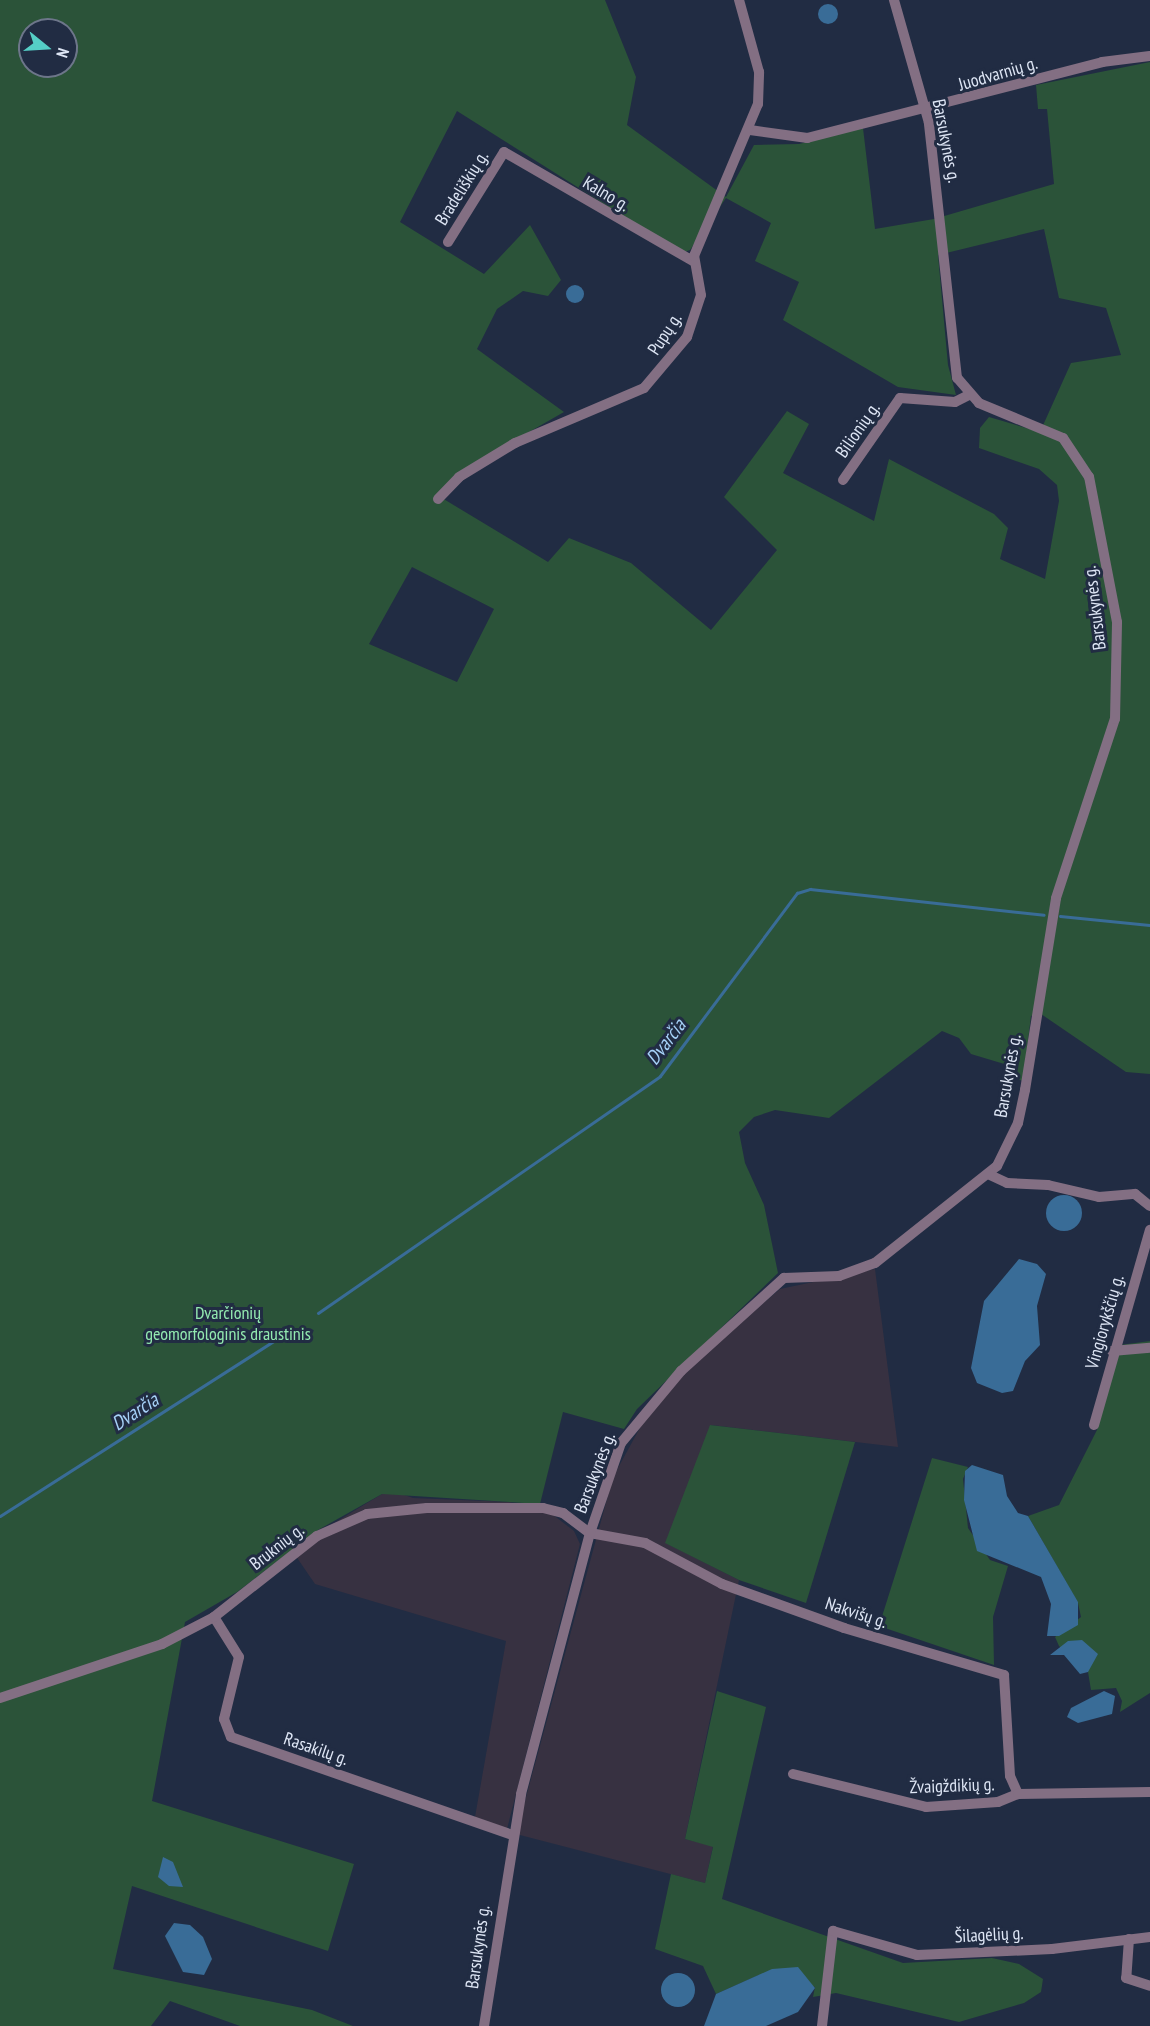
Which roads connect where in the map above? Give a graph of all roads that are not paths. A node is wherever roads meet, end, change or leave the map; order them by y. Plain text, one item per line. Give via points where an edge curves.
1 (739, 0) edge
2 (894, 0) edge
3 (1150, 56) edge
4 (926, 110) junction
5 (750, 130) junction
6 (504, 152) joint
7 (448, 242) dead end
8 (693, 261) junction
9 (969, 395) junction
10 (843, 480) dead end
11 (438, 499) dead end
12 (990, 1175) junction
13 (1150, 1206) edge
14 (1150, 1230) edge
15 (1150, 1348) edge
16 (1112, 1351) junction
17 (1094, 1425) dead end
18 (590, 1533) junction
19 (214, 1617) junction
20 (0, 1698) edge
21 (793, 1774) dead end
22 (1150, 1792) edge
23 (1018, 1794) junction
24 (513, 1835) junction
25 (1150, 1936) edge
26 (1129, 1939) junction
27 (1150, 1986) edge
28 (484, 2026) edge
29 (822, 2026) edge

1 - 5 street via 759,72
2 - 4 street, Barsukynės g.
3 - 4 street, Juodvarnių g. via 1102,62
4 - 5 street, Juodvarnių g. via 807,138
4 - 9 street, Barsukynės g. via 954,369
5 - 8 street
6 - 7 street, Bradeliškių g.
6 - 8 street, Kalno g.
8 - 11 street, Pupų g. via 701,295 696,316 656,377 633,394 515,443 459,477
9 - 10 street, Bilionių g. via 955,402 900,398
9 - 12 street, Barsukynės g. via 1063,438 1080,459 1097,503 1117,622 1115,719 1056,898 1018,1123
12 - 13 street via 1007,1183 1048,1185 1100,1197 1135,1194
12 - 18 street, Barsukynės g. via 875,1263 839,1276 784,1278 766,1292 632,1425
14 - 16 street, Vingiorykščių g.
15 - 16 street
16 - 17 street, Vingiorykščių g.
18 - 19 street, Bruknių g. via 563,1513 543,1508 427,1508 367,1514 317,1536
18 - 23 street, Nakvišų g. via 645,1543 722,1584 844,1628 1004,1676 1010,1776
18 - 24 street, Barsukynės g.
19 - 20 street, Bruknių g. via 162,1644
19 - 24 street, Rasakilų g. via 239,1658 224,1719 231,1737
21 - 23 street, Žvaigždikių g. via 909,1806 998,1802
22 - 23 street, Žvaigždikių g.
24 - 28 street, Barsukynės g.
25 - 26 street, Šilagėlių g.
26 - 27 street via 1126,1978
26 - 29 street, Šilagėlių g. via 917,1956 833,1931

